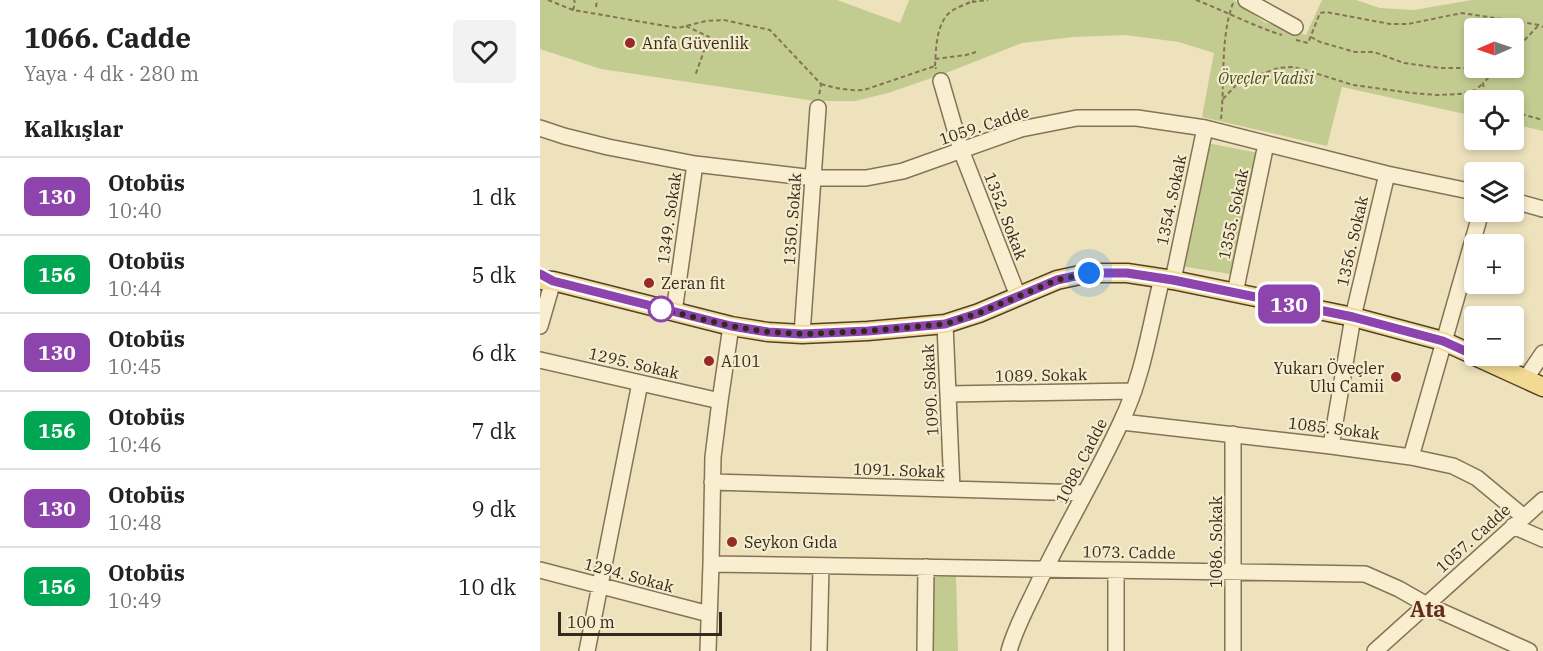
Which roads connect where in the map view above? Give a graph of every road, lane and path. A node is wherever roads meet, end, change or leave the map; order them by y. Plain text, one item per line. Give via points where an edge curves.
1 (548, 0) edge
2 (574, 0) edge
3 (597, 0) edge
4 (988, 0) edge
5 (1196, 0) edge
6 (1234, 0) edge
7 (1246, 0) edge
8 (973, 1) edge
9 (596, 7) dead end
10 (573, 10) junction
11 (1229, 13) junction
12 (1539, 25) junction
13 (686, 26) junction
14 (1295, 27) dead end
15 (1543, 27) edge
16 (1311, 37) junction
17 (1524, 41) edge
18 (976, 52) dead end
19 (935, 59) junction
20 (935, 66) junction
21 (1464, 68) edge
22 (1224, 73) junction
23 (695, 76) dead end
24 (1487, 78) edge
25 (940, 81) joint
26 (1239, 82) junction
27 (1483, 82) junction
28 (820, 84) junction
29 (1484, 90) edge
30 (1223, 99) junction
31 (818, 108) joint
32 (1524, 115) edge
33 (1543, 120) edge
34 (540, 128) edge
35 (1212, 130) junction
36 (1266, 144) junction
37 (961, 150) junction
38 (695, 164) junction
39 (1387, 174) junction
40 (813, 178) junction
41 (1464, 190) edge
42 (1524, 204) edge
43 (1543, 209) edge
44 (1478, 222) edge
45 (544, 278) edge
46 (1167, 279) junction
47 (1235, 293) junction
48 (1018, 296) junction
49 (674, 312) junction
50 (1353, 317) junction
51 (945, 324) junction
52 (540, 326) edge
53 (731, 326) junction
54 (802, 334) junction
55 (1443, 341) junction
56 (1464, 350) edge
57 (1543, 353) edge
58 (540, 360) edge
59 (1499, 366) edge
60 (1526, 378) junction
61 (640, 384) junction
62 (1543, 387) edge
63 (1134, 392) junction
64 (948, 394) junction
65 (720, 400) junction
66 (1122, 422) junction
67 (1233, 434) junction
68 (1331, 446) junction
69 (1411, 457) junction
70 (712, 482) junction
71 (952, 489) junction
72 (1085, 493) junction
73 (1543, 500) edge
74 (1518, 522) junction
75 (1543, 539) edge
76 (711, 564) junction
77 (821, 566) junction
78 (926, 567) junction
79 (1045, 569) junction
80 (540, 570) edge
81 (1116, 570) junction
82 (1234, 572) junction
83 (600, 586) junction
84 (1427, 604) junction
85 (709, 614) junction
86 (587, 651) edge
87 (708, 651) edge
88 (819, 651) edge
89 (925, 651) edge
90 (1009, 651) edge
91 (1116, 651) edge
92 (1233, 651) edge
93 (1375, 651) edge
94 (1529, 651) edge

1 - 10 path
2 - 10 path
3 - 9 path
4 - 8 path
5 - 11 path
6 - 11 path
7 - 14 street
8 - 19 path via 949,14 942,25
10 - 13 path via 678,28
11 - 16 path via 1308,44
11 - 22 path
12 - 15 path
12 - 16 path via 1462,13 1390,24 1326,12 1320,13
12 - 17 path
13 - 23 path via 709,37
13 - 28 path via 724,20 770,30
16 - 21 path via 1404,63
18 - 19 path
19 - 20 path
20 - 25 path
20 - 28 path via 864,90
22 - 26 path
22 - 30 path
24 - 27 path
25 - 37 street, 1352. Sokak
26 - 27 path via 1278,68 1293,67 1353,85 1437,95 1476,90
26 - 30 path
27 - 29 path
28 - 31 path
30 - 35 path
31 - 40 street, 1350. Sokak
32 - 33 path
34 - 38 street, 1059. Cadde via 608,147
35 - 36 street, 1059. Cadde
35 - 37 street, 1059. Cadde via 1137,118 1077,118 1021,129
35 - 46 street, 1354. Sokak
36 - 39 street, 1059. Cadde
36 - 47 street, 1355. Sokak
37 - 40 street, 1059. Cadde via 903,171 866,178
37 - 48 street, 1352. Sokak
38 - 40 street, 1059. Cadde
38 - 49 street, 1349. Sokak
39 - 41 street, 1059. Cadde
39 - 50 street, 1356. Sokak
40 - 54 street, 1350. Sokak
42 - 43 street
44 - 55 street
45 - 49 main road
45 - 52 street
46 - 47 main road
46 - 48 main road via 1089,273 1057,280
46 - 63 street, 1088. Cadde
47 - 50 main road
48 - 51 main road
49 - 53 main road
50 - 55 main road
50 - 68 street, 1356. Sokak
51 - 54 main road
51 - 64 street, 1090. Sokak
53 - 54 main road
53 - 65 street
55 - 56 main road
55 - 69 street
57 - 60 street
58 - 61 street, 1295. Sokak
59 - 60 main road
60 - 62 main road
61 - 65 street, 1295. Sokak
61 - 83 street
63 - 64 street, 1089. Sokak
63 - 66 street, 1088. Cadde
64 - 71 street, 1090. Sokak
65 - 70 street
66 - 67 street, 1085. Sokak
66 - 72 street, 1088. Cadde
67 - 68 street, 1085. Sokak
67 - 82 street, 1086. Sokak
68 - 69 street, 1085. Sokak
69 - 74 street, 1085. Sokak via 1453,466 1477,478
70 - 71 street, 1091. Sokak
70 - 76 street
71 - 72 street, 1091. Sokak
72 - 79 street, 1088. Cadde
73 - 74 street, 1057. Cadde
74 - 75 street, 1085. Sokak
74 - 84 street, 1057. Cadde
76 - 77 street, 1073. Cadde
76 - 85 street
77 - 78 street, 1073. Cadde
77 - 88 street
78 - 79 street, 1073. Cadde
78 - 89 street
79 - 81 street, 1073. Cadde
79 - 90 street, 1088. Cadde
80 - 83 street, 1294. Sokak
81 - 82 street, 1073. Cadde
81 - 91 street
82 - 84 street, 1073. Cadde via 1365,574
82 - 92 street, 1086. Sokak
83 - 85 street, 1294. Sokak
83 - 86 street
84 - 93 street, 1057. Cadde
84 - 94 street, 1073. Cadde
85 - 87 street

